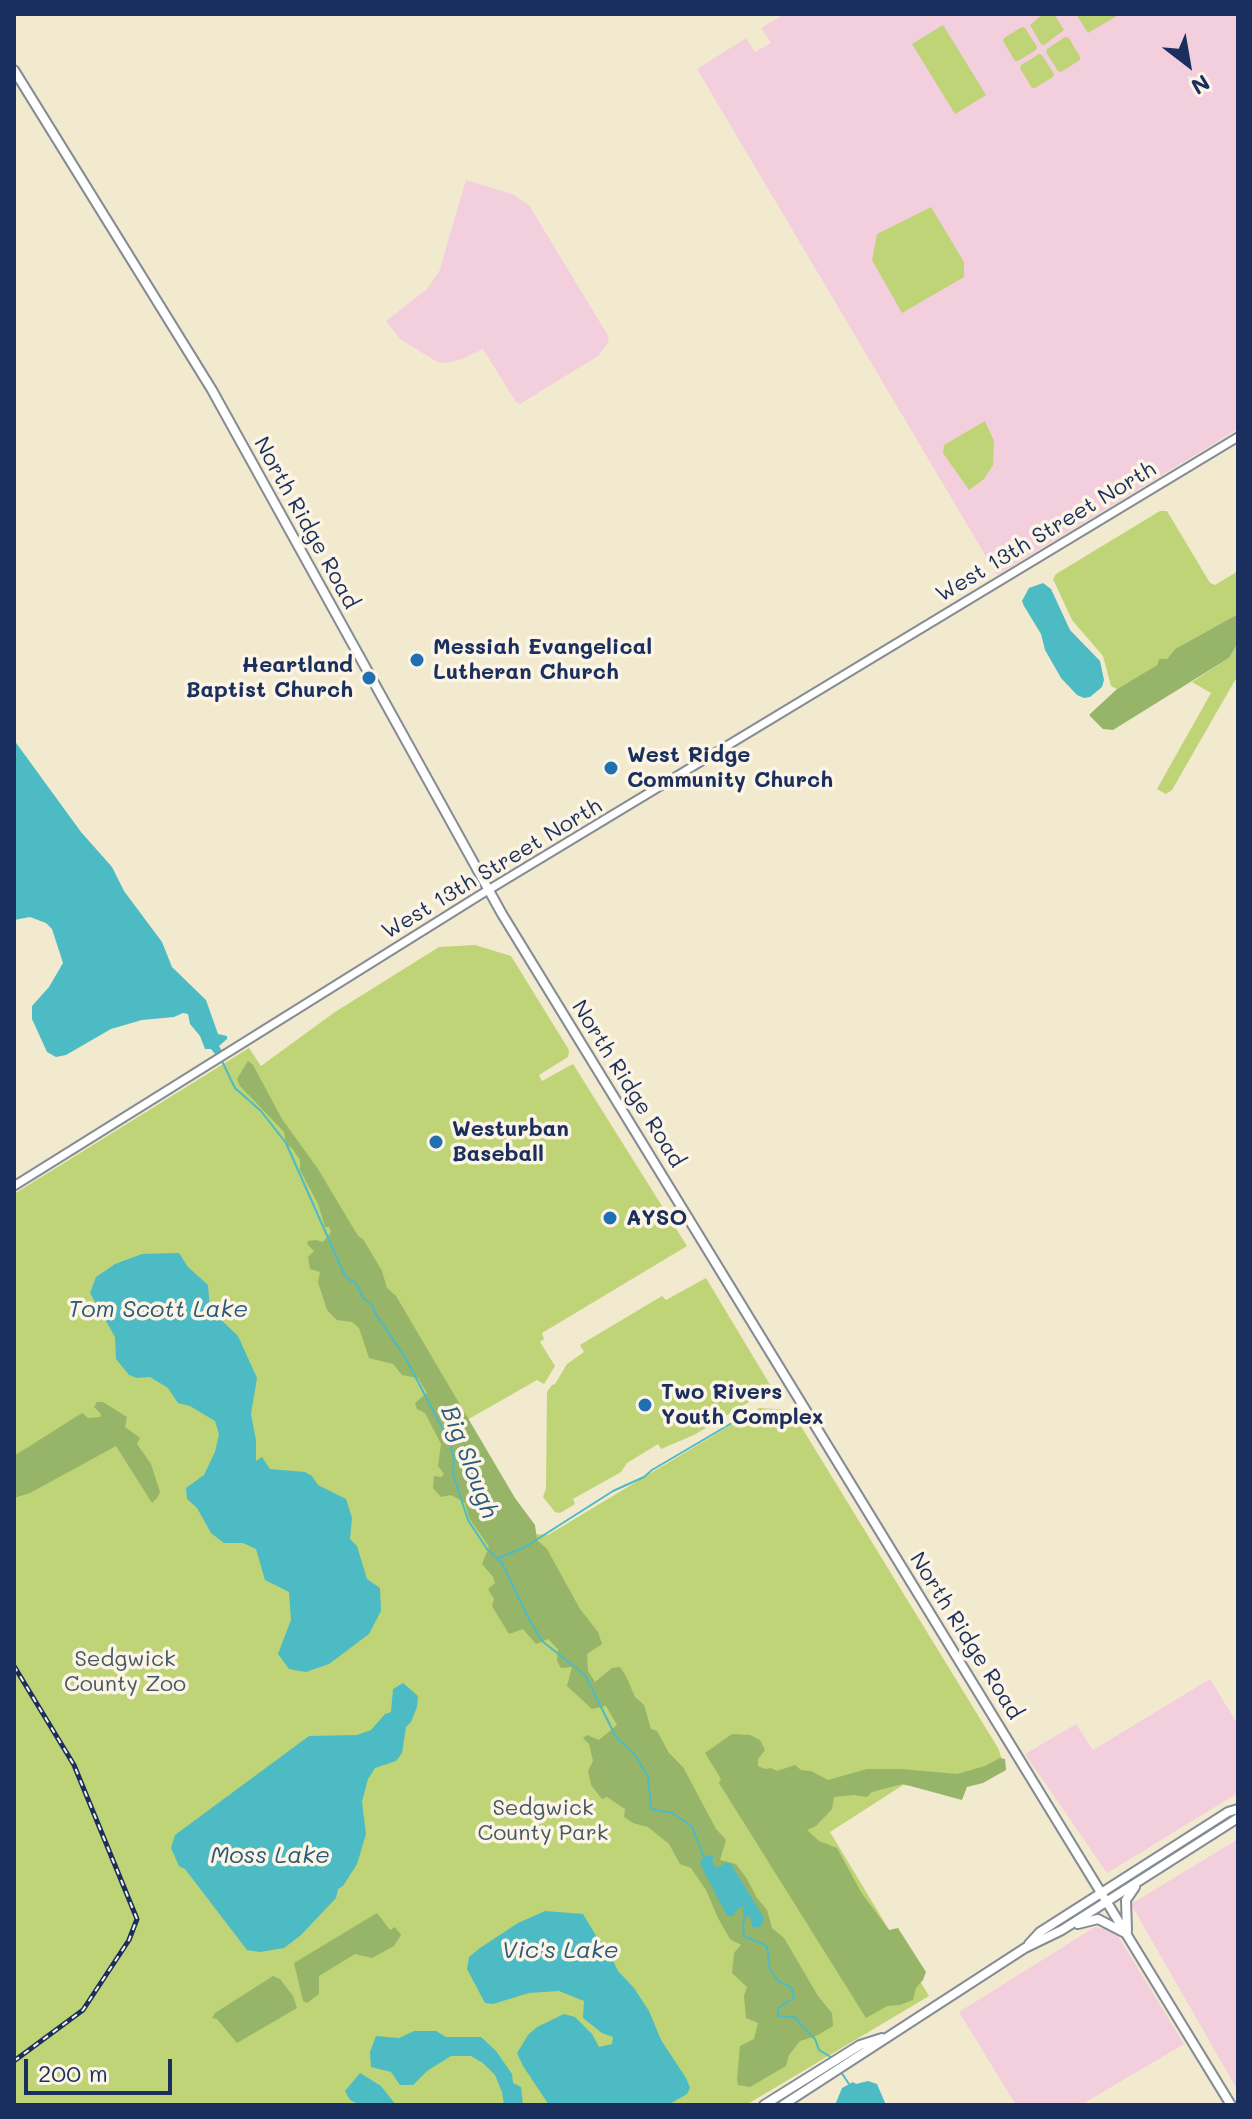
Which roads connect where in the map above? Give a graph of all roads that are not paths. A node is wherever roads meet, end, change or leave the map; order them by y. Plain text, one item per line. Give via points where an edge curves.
1 (14, 70) edge
2 (1238, 437) edge
3 (489, 890) junction
4 (14, 1186) edge
5 (1238, 1809) edge
6 (1238, 1818) edge
7 (1140, 1881) junction
8 (1104, 1897) junction
9 (1062, 1930) junction
10 (1128, 1935) junction
11 (1025, 1948) junction
12 (850, 2057) junction
13 (764, 2105) edge
14 (783, 2105) edge
15 (1231, 2105) edge

1 - 3 main road, North Ridge Road via 212,390
2 - 3 street, West 13th Street North
3 - 4 street, West 13th Street North
3 - 8 main road, North Ridge Road
5 - 8 main road
6 - 7 main road
7 - 8 main road
7 - 10 main road via 1126,1900
8 - 9 main road
8 - 10 main road, North Ridge Road
8 - 11 main road via 1040,1932
9 - 10 main road via 1098,1919
9 - 11 main road
10 - 15 main road, North Ridge Road
11 - 12 main road
12 - 13 main road
12 - 14 main road

